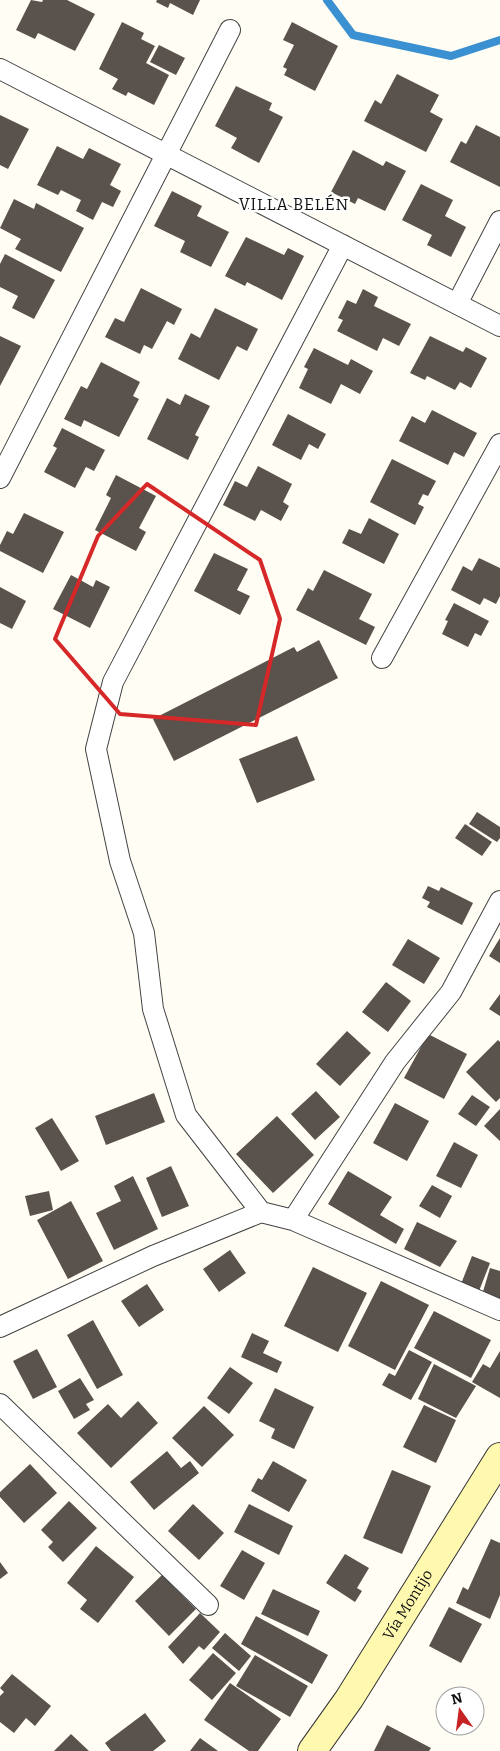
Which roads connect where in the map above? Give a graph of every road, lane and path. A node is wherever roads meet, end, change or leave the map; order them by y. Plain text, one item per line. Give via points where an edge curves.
1 (230, 30) dead end
2 (0, 69) edge
3 (166, 154) junction
4 (500, 221) edge
5 (343, 245) junction
6 (457, 304) junction
7 (500, 326) edge
8 (500, 444) edge
9 (0, 478) edge
10 (382, 658) dead end
11 (500, 901) edge
12 (261, 1212) junction
13 (292, 1220) junction
14 (500, 1310) edge
15 (0, 1327) edge
16 (0, 1404) edge
17 (500, 1457) edge
18 (208, 1605) dead end
19 (312, 1751) edge

1 - 3 street
2 - 3 street
3 - 5 street
3 - 9 street
4 - 6 street
5 - 6 street
5 - 12 street via 113,682 96,749 120,861 144,933 153,1009 186,1115
6 - 7 street
8 - 10 street
11 - 13 street via 451,992 395,1062
12 - 13 street
12 - 15 street via 153,1256
13 - 14 street
16 - 18 street
17 - 19 main road, Vía Montijo via 350,1698

